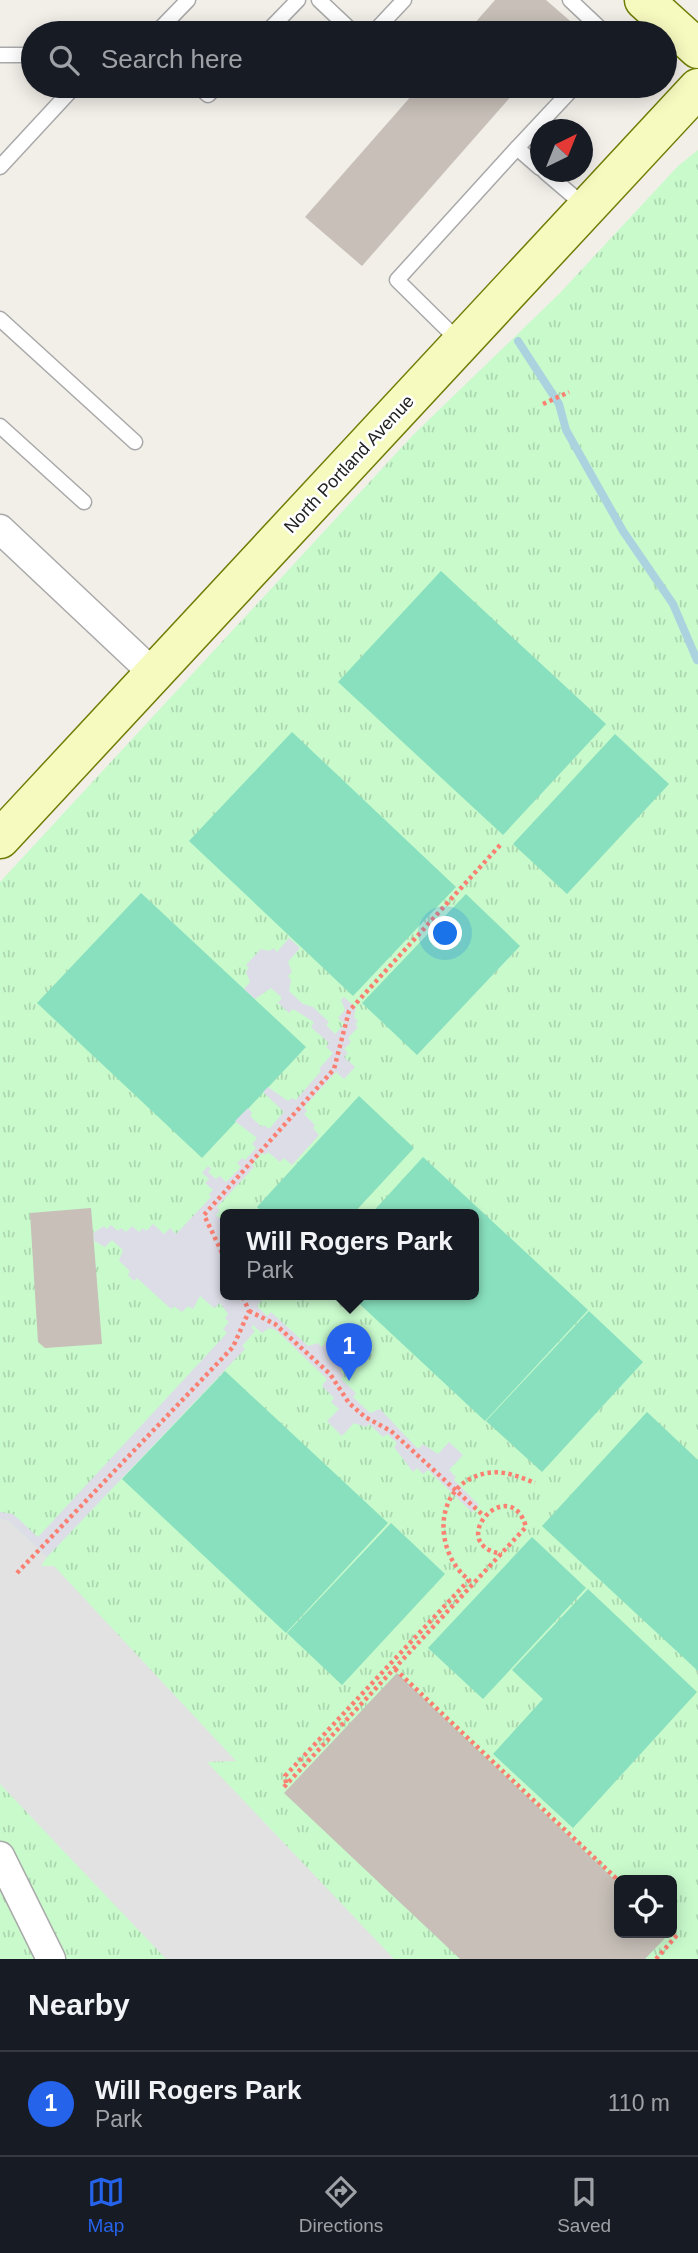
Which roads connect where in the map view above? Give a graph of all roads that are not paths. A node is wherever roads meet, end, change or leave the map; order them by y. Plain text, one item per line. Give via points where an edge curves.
1 (188, 0) edge
2 (298, 0) edge
3 (319, 0) edge
4 (404, 0) edge
5 (570, 0) edge
6 (644, 0) edge
7 (168, 21) edge
8 (278, 21) edge
9 (341, 21) edge
10 (384, 21) edge
11 (592, 21) edge
12 (667, 21) edge
13 (677, 31) edge
14 (698, 50) edge
15 (0, 55) edge
16 (21, 55) edge
17 (698, 88) edge
18 (64, 98) edge
19 (564, 98) edge
20 (517, 148) junction
21 (530, 159) edge
22 (0, 167) edge
23 (557, 182) edge
24 (587, 208) junction
25 (0, 319) edge
26 (461, 344) junction
27 (0, 426) edge
28 (135, 442) dead end
29 (84, 502) dead end
30 (0, 529) edge
31 (154, 674) junction
32 (0, 839) edge
33 (0, 1856) edge
34 (51, 1959) edge

1 - 7 lane
2 - 8 lane
3 - 9 lane
4 - 10 lane
5 - 11 lane
6 - 12 main road
13 - 14 main road
15 - 16 lane
17 - 24 main road, North Portland Avenue
18 - 22 lane
19 - 20 lane
20 - 21 lane
20 - 26 lane via 397,280
23 - 24 lane
24 - 26 main road, North Portland Avenue
25 - 28 lane
26 - 31 main road, North Portland Avenue
27 - 29 lane
30 - 31 street
31 - 32 main road, North Portland Avenue
33 - 34 street

